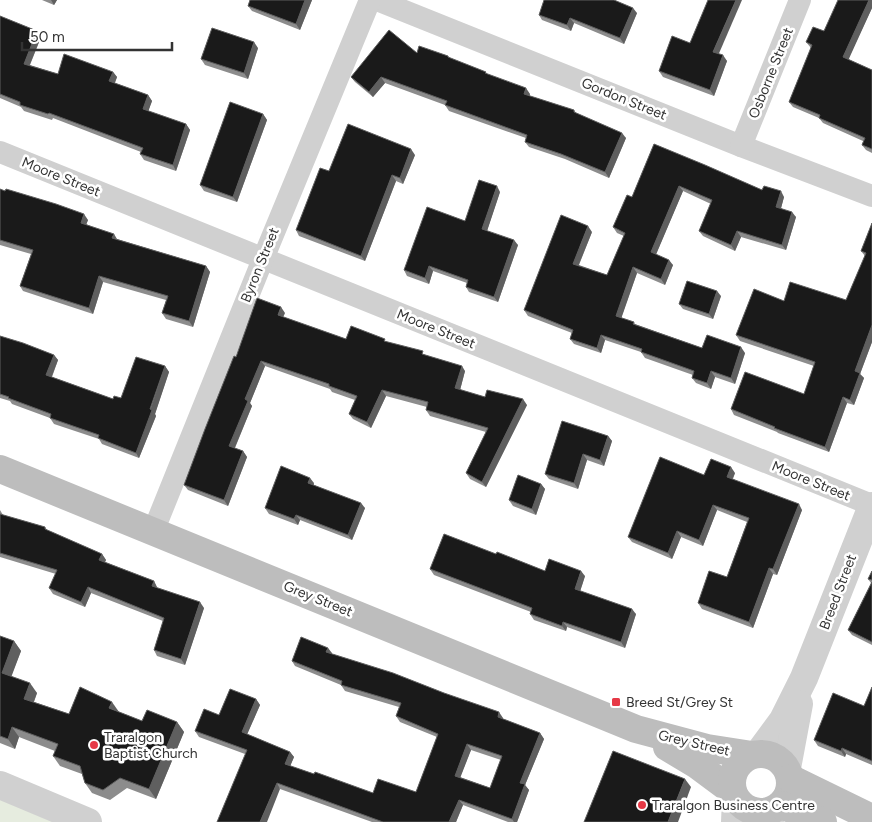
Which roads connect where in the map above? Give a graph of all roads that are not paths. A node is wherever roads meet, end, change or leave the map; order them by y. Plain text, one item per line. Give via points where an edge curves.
1 (370, 0) edge
2 (377, 0) edge
3 (800, 0) edge
4 (741, 146) junction
5 (0, 152) edge
6 (872, 196) edge
7 (263, 259) junction
8 (0, 469) edge
9 (872, 505) edge
10 (153, 532) junction
11 (804, 678) junction
12 (636, 729) junction
13 (755, 755) junction
14 (788, 773) junction
15 (0, 785) edge
16 (735, 804) edge
17 (774, 812) edge
18 (872, 818) edge
19 (88, 822) edge
20 (823, 822) edge

1 - 7 street, Byron Street
2 - 4 street, Gordon Street
3 - 4 street, Osborne Street
4 - 6 street, Gordon Street
5 - 7 street, Moore Street
7 - 9 street, Moore Street
7 - 10 street, Byron Street
8 - 10 main road, Grey Street
9 - 11 street, Breed Street
10 - 12 main road, Grey Street
11 - 13 street, Breed Street via 783,720
11 - 14 street, Breed Street
12 - 13 main road, Grey Street via 707,748
12 - 16 main road, Grey Street via 697,765
13 - 14 main road via 769,755 779,760
13 - 16 main road via 737,765 733,774 731,782
14 - 17 main road via 790,788 787,797
14 - 18 main road
15 - 19 street
16 - 17 main road via 762,813
17 - 20 main road

